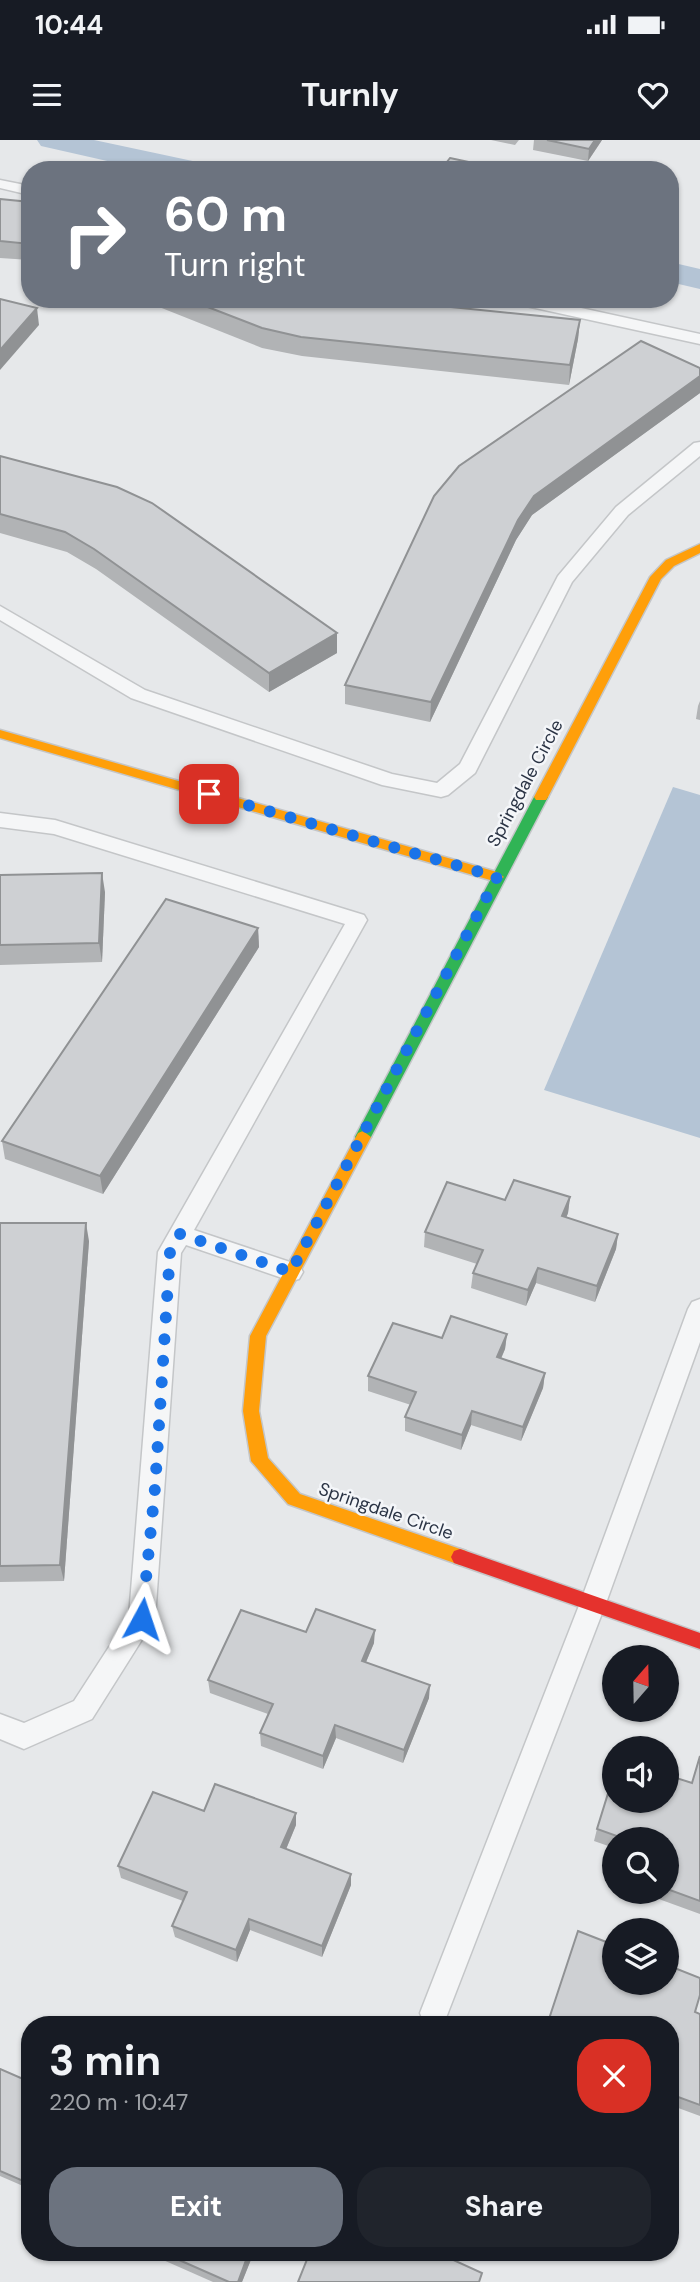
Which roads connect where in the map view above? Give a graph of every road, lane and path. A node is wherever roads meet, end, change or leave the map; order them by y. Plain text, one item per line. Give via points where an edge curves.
1 (0, 184) edge
2 (21, 189) edge
3 (558, 308) edge
4 (700, 339) edge
5 (700, 447) edge
6 (700, 548) edge
7 (0, 612) edge
8 (0, 734) edge
9 (0, 820) edge
10 (497, 877) junction
11 (180, 1234) junction
12 (291, 1272) junction
13 (700, 1308) edge
14 (593, 1602) junction
15 (700, 1642) edge
16 (0, 1726) edge
17 (434, 2013) dead end

1 - 2 lane
3 - 4 lane
5 - 7 lane via 622,511 564,580 468,768 441,790 389,780 138,694
6 - 10 street, Springdale Circle via 670,562 656,577
8 - 10 street
9 - 11 lane via 55,827 357,920
10 - 12 street, Springdale Circle
11 - 12 lane
11 - 16 lane via 170,1252 142,1619 83,1710 24,1736
12 - 14 street, Springdale Circle via 258,1336 251,1411 260,1461 294,1499
13 - 14 lane
14 - 15 street, Springdale Circle
14 - 17 lane

